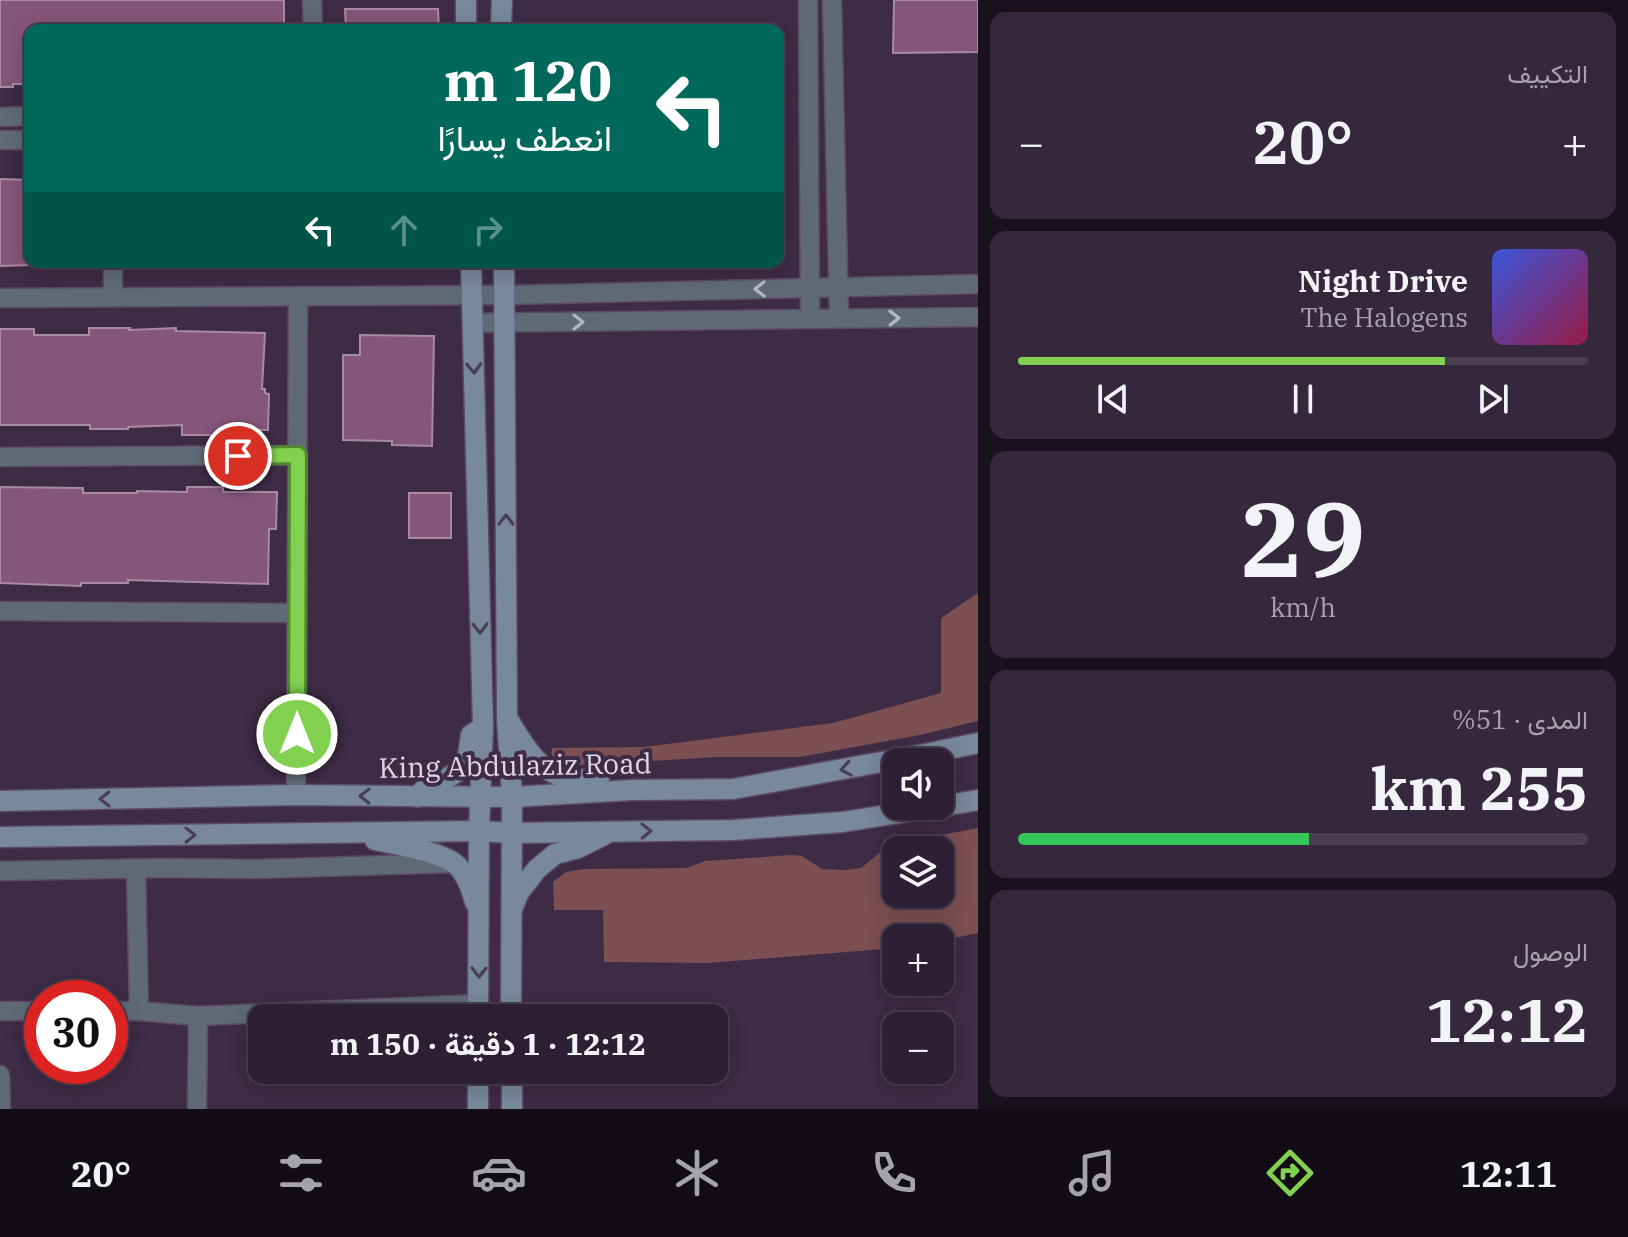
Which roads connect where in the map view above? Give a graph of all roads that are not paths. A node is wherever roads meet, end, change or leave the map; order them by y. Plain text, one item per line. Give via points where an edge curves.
1 (312, 0) edge
2 (466, 0) edge
3 (502, 0) edge
4 (808, 0) edge
5 (832, 0) edge
6 (313, 24) edge
7 (466, 24) edge
8 (501, 24) edge
9 (24, 116) edge
10 (0, 117) edge
11 (0, 140) edge
12 (24, 140) edge
13 (113, 268) edge
14 (471, 268) edge
15 (504, 268) edge
16 (978, 284) edge
17 (838, 287) junction
18 (810, 288) junction
19 (471, 295) junction
20 (505, 295) junction
21 (298, 296) junction
22 (113, 297) junction
23 (0, 298) edge
24 (978, 317) edge
25 (839, 318) junction
26 (810, 319) junction
27 (472, 323) junction
28 (505, 323) junction
29 (298, 455) junction
30 (0, 457) edge
31 (0, 611) edge
32 (297, 613) junction
33 (507, 718) junction
34 (483, 726) junction
35 (978, 743) edge
36 (632, 790) junction
37 (296, 795) junction
38 (417, 797) junction
39 (481, 797) junction
40 (512, 797) junction
41 (978, 800) edge
42 (0, 801) edge
43 (479, 831) junction
44 (610, 832) junction
45 (348, 833) junction
46 (512, 833) junction
47 (0, 837) edge
48 (454, 863) junction
49 (136, 869) junction
50 (0, 871) edge
51 (510, 913) junction
52 (479, 917) junction
53 (478, 1004) edge
54 (511, 1004) edge
55 (0, 1011) edge
56 (24, 1011) edge
57 (128, 1011) edge
58 (139, 1011) junction
59 (248, 1015) edge
60 (198, 1016) junction
61 (0, 1075) edge
62 (478, 1084) edge
63 (512, 1084) edge
64 (1, 1109) edge
65 (197, 1109) edge
66 (478, 1109) edge
67 (512, 1109) edge

1 - 6 street
2 - 7 main road
3 - 8 main road
4 - 18 street
5 - 17 street
9 - 10 street
11 - 12 street
13 - 22 street
14 - 19 main road
15 - 20 main road
16 - 17 street
17 - 18 street
17 - 25 street
18 -> 20 street
18 - 26 street
19 - 20 street
19 - 21 street
19 - 27 main road
20 - 28 main road
21 - 22 street
21 - 29 street
22 - 23 street
25 -> 24 street
25 - 26 street
28 -> 26 street
27 - 28 street
27 -> 34 main road
33 -> 28 main road
29 - 30 street
29 - 32 street
31 - 32 street
32 - 37 street
33 - 36 main road via 544,768 573,780 609,779
33 - 40 main road
34 - 38 main road via 471,735 460,770 431,782
34 - 39 main road
35 -> 36 main road, King Abdulaziz Road via 733,789
36 - 40 main road, King Abdulaziz Road
38 -> 37 main road, King Abdulaziz Road
37 -> 42 main road, King Abdulaziz Road
38 - 39 main road, King Abdulaziz Road
39 - 40 main road, King Abdulaziz Road
39 - 43 main road
40 - 46 main road
44 -> 41 main road via 843,822
43 - 45 main road
43 - 46 main road
43 - 52 main road
44 - 46 main road
44 - 51 main road via 555,854 519,892
47 -> 45 main road
45 - 48 main road
46 - 51 main road
48 - 49 street
48 - 52 main road via 469,882
49 - 50 street
49 - 58 street
51 - 54 main road
52 -> 53 main road
55 - 56 street
57 - 58 street
58 - 60 street
59 - 60 street
60 - 65 street
61 - 64 street
62 - 66 main road
63 - 67 main road

